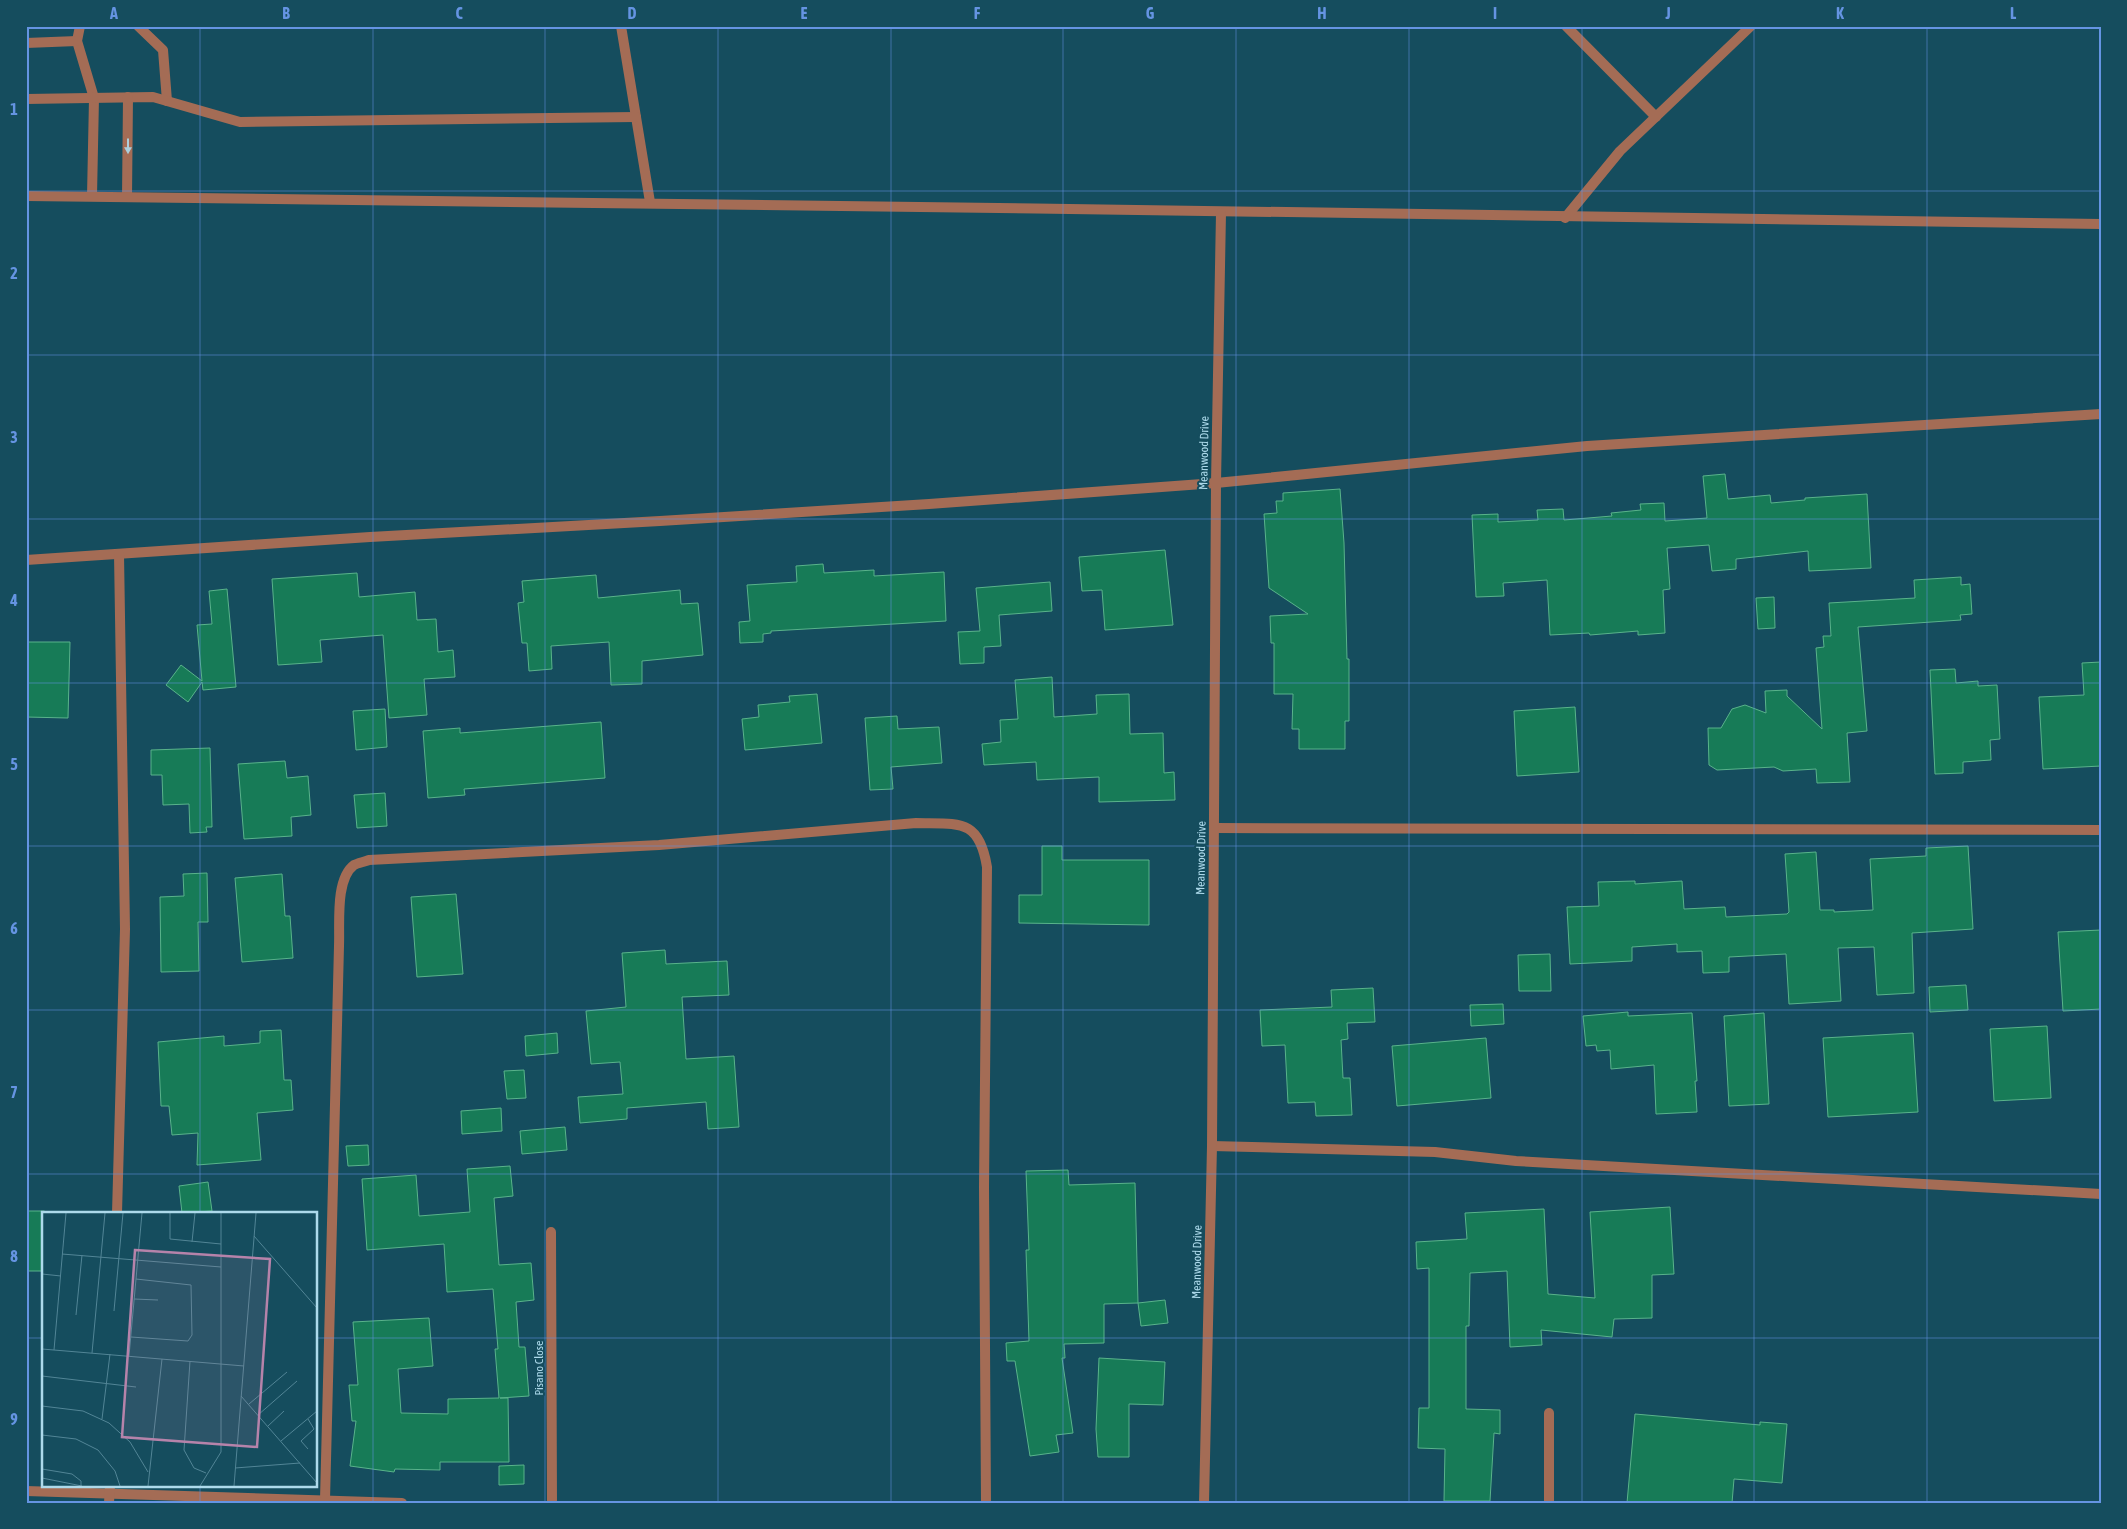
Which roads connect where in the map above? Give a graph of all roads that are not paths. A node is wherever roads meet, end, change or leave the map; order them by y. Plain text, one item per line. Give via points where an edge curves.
1 (80, 26) edge
2 (138, 26) edge
3 (621, 26) edge
4 (1566, 26) edge
5 (1751, 26) edge
6 (77, 41) junction
7 (26, 43) edge
8 (128, 97) junction
9 (94, 98) junction
10 (26, 99) edge
11 (167, 101) junction
12 (1656, 117) junction
13 (636, 118) junction
14 (26, 196) edge
15 (92, 196) junction
16 (127, 197) junction
17 (650, 202) junction
18 (1221, 213) junction
19 (1565, 218) junction
20 (2101, 224) edge
21 (2101, 414) edge
22 (1216, 483) junction
23 (119, 554) junction
24 (26, 560) edge
25 (1214, 828) junction
26 (2101, 830) edge
27 (1212, 1146) junction
28 (2101, 1194) edge
29 (117, 1212) edge
30 (551, 1232) dead end
31 (1549, 1413) dead end
32 (26, 1491) edge
33 (109, 1494) edge
34 (325, 1500) junction
35 (402, 1503) edge
36 (552, 1503) edge
37 (986, 1503) edge
38 (1204, 1503) edge
39 (1548, 1503) edge

1 - 6 street
2 - 11 street via 163,50
3 - 13 street
4 - 12 street
5 - 12 street
6 - 7 street
6 - 9 street
8 - 9 street
8 - 11 street via 154,97
8 -> 16 street
9 - 10 street
9 - 15 street
11 - 13 street via 240,122
12 - 19 street via 1620,151
13 - 17 street
14 - 15 street
15 - 16 street
16 - 17 street
17 - 18 street
18 - 19 street
18 - 22 street, Meanwood Drive
19 - 20 street
21 - 22 street via 1587,446
22 - 23 street via 690,520
22 - 25 street, Meanwood Drive
23 - 24 street
23 - 29 street via 125,930
25 - 26 street
25 - 27 street, Meanwood Drive
27 - 28 street via 1435,1152 1526,1161
27 - 38 street, Meanwood Drive
30 - 36 street, Pisano Close
31 - 39 street
32 - 33 street
33 - 34 street
34 - 35 street
34 - 37 street via 339,946 341,887 346,873 355,864 369,860 659,845 916,823 953,824 973,830 984,846 987,867

